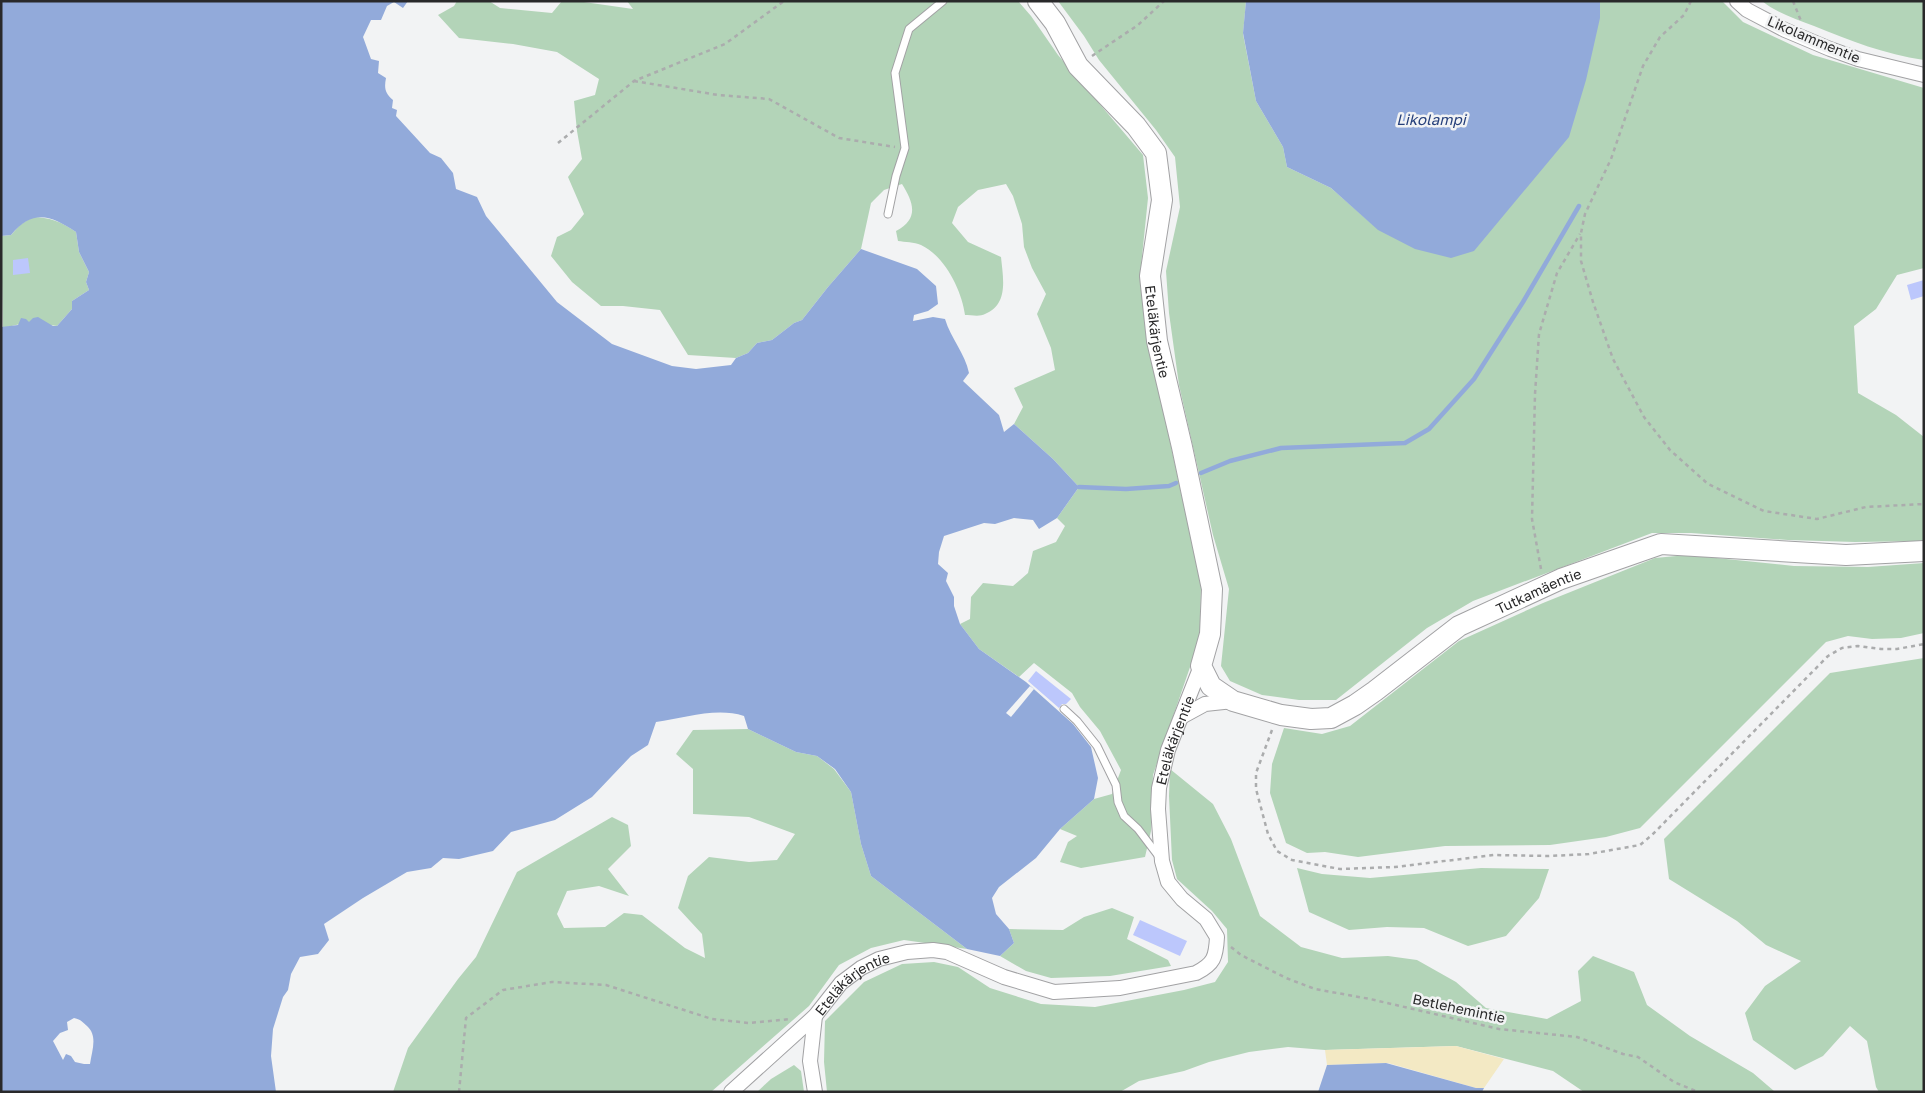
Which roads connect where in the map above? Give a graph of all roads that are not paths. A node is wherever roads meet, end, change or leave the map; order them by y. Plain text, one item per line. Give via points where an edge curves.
1 (943, 1) edge
2 (1038, 1) edge
3 (1737, 1) edge
4 (1924, 75) edge
5 (888, 214) dead end
6 (1924, 551) edge
7 (1201, 666) junction
8 (1233, 701) junction
9 (1064, 709) dead end
10 (1183, 716) junction
11 (1162, 861) junction
12 (814, 1016) junction
13 (731, 1092) edge
14 (814, 1092) edge

1 - 5 lane via 909,29 894,74 904,148
2 - 7 street, Eteläkärjentie via 1055,23 1078,66 1136,126 1156,153 1162,200 1150,276 1157,341 1212,589 1210,634
3 - 4 street, Likolammentie via 1747,10 1785,30 1830,49
6 - 8 street, Tutkamäentie via 1846,555 1662,544 1561,579 1459,626 1375,691 1331,718 1276,714
7 - 8 street, Tutkamäentie via 1211,686
7 - 10 street, Eteläkärjentie
8 - 10 street via 1205,704
9 - 11 lane via 1097,746 1116,785 1124,816
10 - 11 street, Eteläkärjentie via 1168,750 1160,788 1158,808
11 - 12 street, Eteläkärjentie via 1168,882 1206,919 1217,937 1214,959 1196,973 1120,988 1054,992 1004,977 947,952 908,952 879,958 861,968 841,983
12 - 13 street, Eteläkärjentie
12 - 14 street via 810,1061

